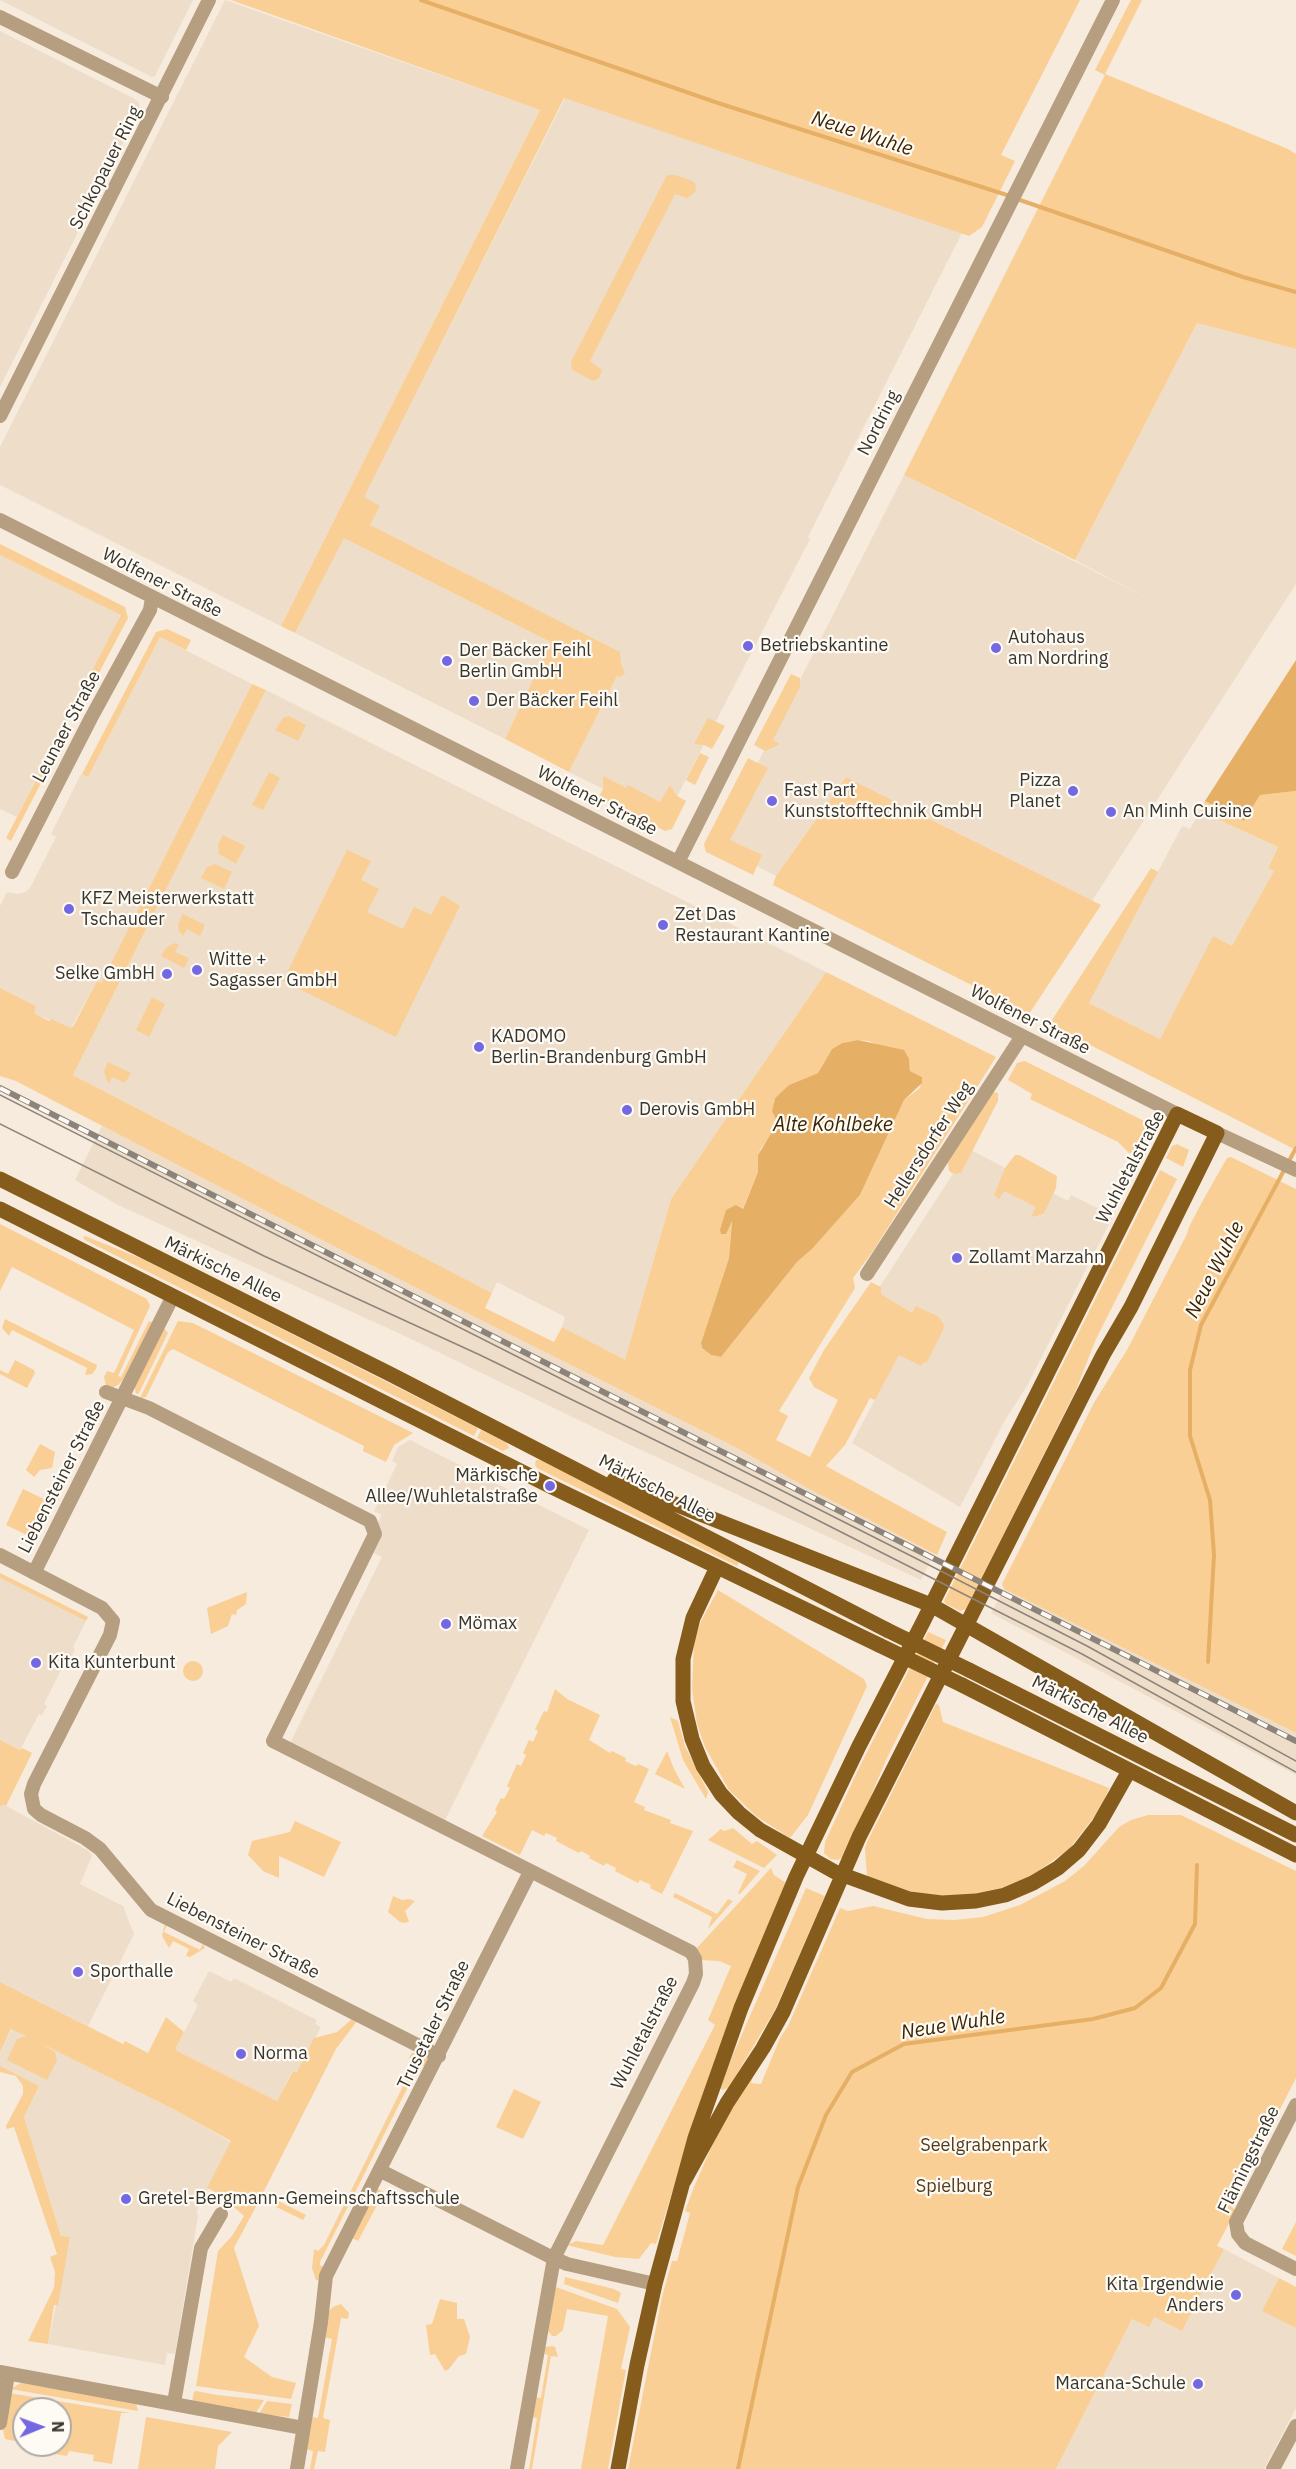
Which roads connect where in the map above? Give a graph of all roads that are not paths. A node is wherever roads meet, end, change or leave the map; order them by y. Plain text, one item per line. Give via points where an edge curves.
1 (209, 0) edge
2 (1113, 0) edge
3 (0, 17) edge
4 (162, 97) junction
5 (0, 416) edge
6 (0, 520) edge
7 (152, 598) junction
8 (678, 862) junction
9 (12, 872) dead end
10 (1022, 1036) junction
11 (1177, 1114) junction
12 (1217, 1133) junction
13 (1296, 1170) edge
14 (0, 1179) edge
15 (0, 1209) edge
16 (867, 1274) dead end
17 (173, 1296) junction
18 (106, 1392) dead end
19 (122, 1397) junction
20 (533, 1448) junction
21 (0, 1556) edge
22 (717, 1567) junction
23 (34, 1573) junction
24 (931, 1605) junction
25 (966, 1623) junction
26 (1129, 1771) junction
27 (1296, 1813) edge
28 (1296, 1836) edge
29 (1296, 1855) edge
30 (805, 1857) junction
31 (530, 1872) junction
32 (842, 1875) junction
33 (439, 2056) junction
34 (1296, 2105) edge
35 (381, 2171) junction
36 (684, 2181) junction
37 (221, 2214) dead end
38 (554, 2258) junction
39 (1296, 2269) edge
40 (655, 2284) junction
41 (4, 2373) edge
42 (174, 2403) junction
43 (0, 2423) edge
44 (1296, 2426) edge
45 (303, 2428) junction
46 (297, 2469) edge
47 (517, 2469) edge
48 (618, 2469) edge
49 (1273, 2469) edge

1 - 4 street
2 - 8 street, Nordring
3 - 4 street, Schkopauer Ring
4 - 5 street, Schkopauer Ring
6 - 7 street, Wolfener Straße
7 - 8 street, Wolfener Straße
7 - 9 street, Leunaer Straße via 150,610
8 - 10 street, Wolfener Straße
10 - 11 street, Wolfener Straße
10 - 16 street, Hellersdorfer Weg
11 - 12 main road, Wuhletalstraße
11 - 24 main road, Wuhletalstraße
12 - 13 street
12 - 25 main road, Wuhletalstraße
14 - 20 main road, Märkische Allee
15 - 17 main road, Märkische Allee
17 - 19 street
17 - 22 main road, Märkische Allee
18 - 19 street
19 - 23 street, Liebensteiner Straße
19 - 31 street via 370,1521 375,1533 273,1741
20 - 24 main road
20 - 28 main road, Märkische Allee, bridge
21 - 23 street, Liebensteiner Straße
22 - 26 main road, Märkische Allee, bridge via 962,1684
22 - 30 main road via 693,1618 683,1659 683,1701 692,1739 703,1766 739,1813
23 - 33 street, Liebensteiner Straße via 102,1608 113,1624 34,1784 34,1809 100,1849 152,1910
24 - 25 main road
24 - 30 main road, Wuhletalstraße
25 - 27 main road
25 - 32 main road, Wuhletalstraße
26 - 29 main road, Märkische Allee
26 - 32 main road via 1079,1850 1058,1868 1005,1895 942,1903 909,1899
30 - 32 main road
30 - 36 main road, Wuhletalstraße via 741,2008 695,2138
31 - 33 street, Trusetaler Straße
31 - 38 street, Wuhletalstraße via 691,1952 697,1966 693,1983
32 - 36 main road, Wuhletalstraße via 783,2012
33 - 35 street, Trusetaler Straße
34 - 39 street, Flämingstraße via 1236,2222 1245,2243
35 - 38 street
35 - 45 street, Trusetaler Straße via 326,2276
36 - 40 main road, Wuhletalstraße
37 - 42 street via 201,2248
38 - 40 street
38 - 47 street, Wuhletalstraße
40 - 48 main road, Wuhletalstraße
41 - 42 street
41 - 43 street
42 - 45 street
44 - 49 street
45 - 46 street, Trusetaler Straße

